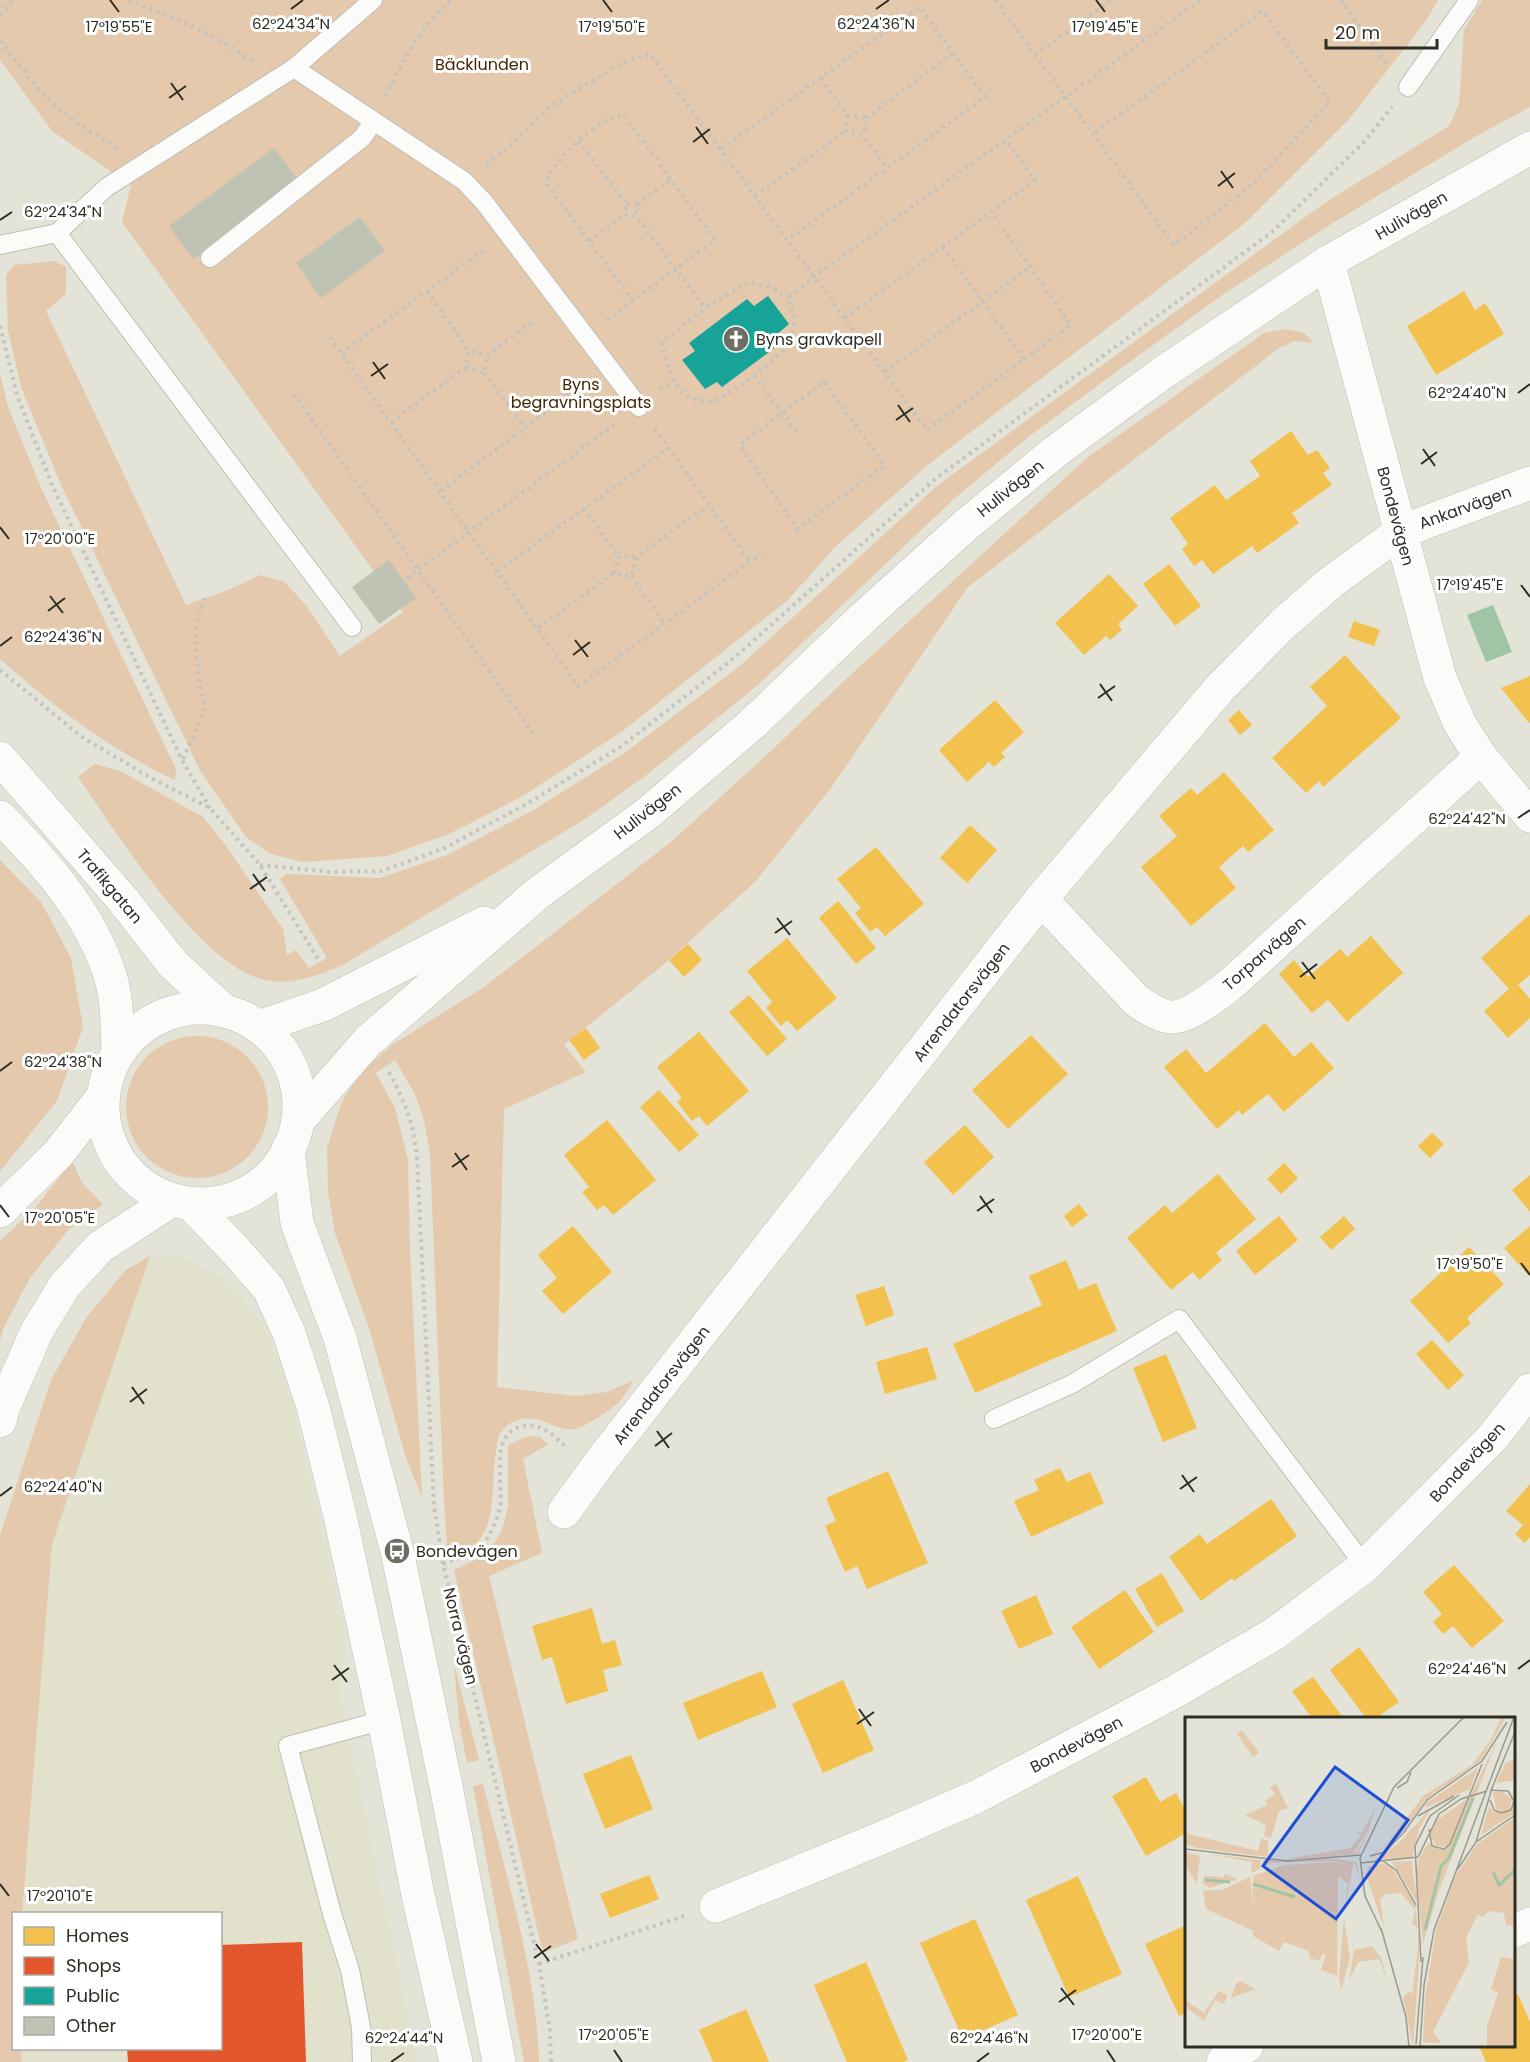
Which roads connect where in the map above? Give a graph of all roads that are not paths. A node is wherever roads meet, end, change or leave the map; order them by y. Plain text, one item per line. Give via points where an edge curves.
1 (373, 0) edge
2 (1468, 0) edge
3 (294, 68) junction
4 (1408, 87) road end
5 (374, 121) junction
6 (1530, 148) edge
7 (57, 232) junction
8 (0, 245) edge
9 (210, 258) dead end
10 (1328, 262) junction
11 (639, 407) road end
12 (1530, 483) edge
13 (1400, 532) junction
14 (352, 627) dead end
15 (1481, 757) junction
16 (0, 758) edge
17 (1530, 816) edge
18 (0, 817) edge
19 (538, 893) junction
20 (1041, 899) junction
21 (224, 1011) junction
22 (259, 1028) junction
23 (118, 1054) junction
24 (103, 1096) junction
25 (293, 1135) junction
26 (181, 1202) junction
27 (0, 1211) edge
28 (1530, 1390) edge
29 (994, 1419) dead end
30 (0, 1421) edge
31 (564, 1512) dead end
32 (1365, 1566) junction
33 (384, 1720) junction
34 (716, 1906) road end
35 (1530, 1924) edge
36 (1515, 1931) edge
37 (1245, 2047) edge
38 (362, 2062) edge
39 (456, 2062) edge
40 (499, 2062) edge
41 (1223, 2062) edge

1 - 3 lane
2 - 4 lane
3 - 5 lane
3 - 7 lane via 107,187
5 - 9 lane via 362,138
5 - 11 lane via 464,181 484,202
6 - 10 main road, Hulivägen
7 - 8 lane
7 - 14 lane
10 - 13 main road, Bondevägen
10 - 19 main road, Hulivägen via 1056,451 966,525 752,724 666,798
12 - 13 main road, Ankarvägen
13 - 15 main road, Bondevägen via 1440,678 1460,724
13 - 20 main road, Arrendatorsvägen via 1330,583 1220,688
15 - 17 main road, Bondevägen
15 - 20 main road, Torparvägen via 1231,984 1199,1007 1173,1017 1137,1001
16 - 21 main road, Trafikgatan via 173,964
18 - 23 main road via 36,853 84,918 110,976 117,1012
19 - 22 main road, Hulivägen via 323,1005
19 - 25 main road, Hulivägen via 368,1041
20 - 31 main road, Arrendatorsvägen
21 - 22 main road
21 - 23 main road via 178,1011 147,1024
22 - 25 main road via 285,1055 293,1072 297,1090
23 - 24 main road
24 - 26 main road via 104,1126 123,1166 151,1191
24 - 27 main road via 58,1154
25 - 26 main road via 279,1164 254,1188 238,1197 209,1204
25 - 40 main road via 297,1222 340,1338 397,1551
26 - 30 main road via 100,1247 66,1285 38,1331
26 - 33 main road via 236,1251 269,1289 289,1333 313,1407 340,1516
28 - 32 main road, Bondevägen via 1492,1438
29 - 32 lane via 1072,1384 1179,1319
32 - 34 main road, Bondevägen via 1274,1634 978,1796
33 - 38 lane via 288,1746 350,1970 361,2027
33 - 39 main road
35 - 36 main road
37 - 41 main road via 1230,2053

